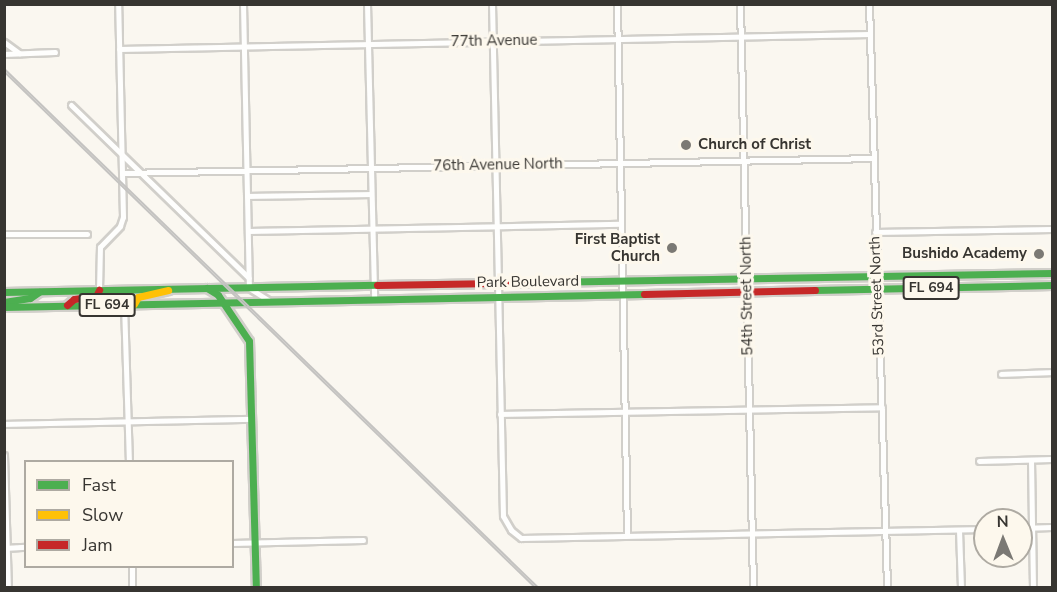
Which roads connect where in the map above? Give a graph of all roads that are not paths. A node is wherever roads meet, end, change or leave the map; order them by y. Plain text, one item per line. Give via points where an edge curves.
1 (118, 4) edge
2 (243, 4) edge
3 (368, 4) edge
4 (492, 4) edge
5 (617, 4) edge
6 (740, 4) edge
7 (869, 4) edge
8 (870, 34) junction
9 (740, 36) junction
10 (617, 39) junction
11 (493, 41) junction
12 (4, 42) edge
13 (368, 44) junction
14 (244, 46) junction
15 (119, 48) junction
16 (54, 52) dead end
17 (19, 53) junction
18 (4, 54) edge
19 (71, 105) dead end
20 (122, 155) junction
21 (873, 158) junction
22 (744, 160) junction
23 (620, 163) junction
24 (496, 165) junction
25 (371, 168) junction
26 (246, 171) junction
27 (139, 172) junction
28 (122, 173) junction
29 (371, 194) junction
30 (247, 196) junction
31 (621, 224) junction
32 (497, 227) junction
33 (372, 229) junction
34 (1053, 230) edge
35 (248, 231) junction
36 (875, 232) junction
37 (4, 234) edge
38 (87, 234) dead end
39 (1053, 273) edge
40 (876, 275) junction
41 (249, 278) junction
42 (745, 278) junction
43 (622, 280) junction
44 (497, 283) junction
45 (373, 285) junction
46 (1053, 285) edge
47 (207, 288) junction
48 (249, 288) junction
49 (169, 289) junction
50 (877, 289) junction
51 (99, 290) junction
52 (4, 292) edge
53 (39, 292) junction
54 (746, 292) junction
55 (622, 294) junction
56 (497, 296) junction
57 (374, 299) junction
58 (271, 301) junction
59 (4, 302) edge
60 (223, 303) junction
61 (124, 304) junction
62 (134, 304) junction
63 (67, 305) junction
64 (4, 307) edge
65 (1053, 372) edge
66 (1000, 374) dead end
67 (882, 407) junction
68 (750, 409) junction
69 (624, 412) junction
70 (501, 414) junction
71 (252, 419) junction
72 (127, 422) junction
73 (4, 424) edge
74 (4, 455) edge
75 (1053, 459) edge
76 (129, 460) edge
77 (1031, 460) junction
78 (980, 461) dead end
79 (1032, 508) edge
80 (1033, 527) edge
81 (1053, 527) edge
82 (973, 529) edge
83 (959, 530) junction
84 (885, 531) junction
85 (752, 533) junction
86 (627, 535) junction
87 (363, 540) dead end
88 (234, 543) edge
89 (255, 543) junction
90 (24, 547) edge
91 (6, 548) edge
92 (132, 568) edge
93 (1033, 568) edge
94 (8, 588) edge
95 (132, 588) edge
96 (256, 588) edge
97 (753, 588) edge
98 (887, 588) edge
99 (961, 588) edge
100 (1033, 588) edge

1 - 15 street
2 - 14 street
3 - 13 street
4 - 11 street
5 - 10 street
6 - 9 street, 54th Street North
7 - 8 street, 53rd Street North
8 - 9 street, 77th Avenue
8 - 21 street, 53rd Street North
9 - 10 street, 77th Avenue
9 - 22 street, 54th Street North
10 - 11 street, 77th Avenue
10 - 23 street
11 - 13 street, 77th Avenue
11 - 24 street
12 - 17 street
13 - 14 street, 77th Avenue
13 - 25 street
14 - 15 street, 77th Avenue
14 - 26 street
15 - 20 street
16 - 17 street
17 - 18 street
19 - 20 street
20 - 27 street
20 - 28 street
21 - 22 street, 76th Avenue North
21 - 36 street, 53rd Street North
22 - 23 street, 76th Avenue North
22 - 42 street, 54th Street North
23 - 24 street, 76th Avenue North
23 - 31 street
24 - 25 street, 76th Avenue North
24 - 32 street
25 - 26 street, 76th Avenue North
25 - 29 street
26 - 27 street, 76th Avenue North
26 - 30 street
27 - 28 street, 76th Avenue North
27 - 41 street
28 - 51 street via 123,217 100,248
29 - 30 street
29 - 33 street
30 - 35 street
31 - 32 street
31 - 43 street
32 - 33 street
32 - 44 street
33 - 35 street
33 - 45 street
34 - 36 street
35 - 41 street
36 - 40 street, 53rd Street North
37 - 38 street
39 - 40 main road, Park Boulevard / FL 694
40 - 42 main road, Park Boulevard / FL 694
40 - 50 street, 53rd Street North
41 - 48 street
42 - 43 main road, Park Boulevard / FL 694
42 - 54 street, 54th Street North
43 - 44 main road, Park Boulevard / FL 694
43 - 55 street
44 - 45 main road, Park Boulevard / FL 694
44 - 56 street
45 - 48 main road, Park Boulevard / FL 694
45 - 57 street
46 - 50 main road, Park Boulevard / FL 694
47 - 48 main road, Park Boulevard / FL 694
47 - 49 main road, Park Boulevard / FL 694
47 - 60 main road
48 - 58 street
49 - 51 main road, Park Boulevard / FL 694
49 - 62 main road via 138,297
50 - 54 main road, Park Boulevard / FL 694
50 - 67 street, 53rd Street North
51 - 53 main road, Park Boulevard / FL 694
51 - 63 main road via 96,296 74,299
52 - 53 main road, Park Boulevard / FL 694
53 - 59 main road via 30,298
54 - 55 main road, Park Boulevard / FL 694
54 - 68 street, 54th Street North
55 - 56 main road, Park Boulevard / FL 694
55 - 69 street
56 - 57 main road, Park Boulevard / FL 694
56 - 70 street
57 - 58 main road, Park Boulevard / FL 694
58 - 60 main road, Park Boulevard / FL 694
60 - 62 main road, Park Boulevard / FL 694
60 - 71 main road via 249,341
61 - 62 main road, Park Boulevard / FL 694
61 - 63 main road, Park Boulevard / FL 694
61 - 72 street
63 - 64 main road, Park Boulevard / FL 694
65 - 66 street
67 - 68 street
67 - 84 street, 53rd Street North
68 - 69 street
68 - 85 street, 54th Street North
69 - 70 street
69 - 86 street
70 - 86 street via 503,516 511,530 521,538
71 - 72 street
71 - 89 main road
72 - 73 street
72 - 76 street
74 - 91 street
75 - 77 street
77 - 78 street
77 - 79 street
80 - 81 street
82 - 83 street
83 - 84 street
83 - 99 street
84 - 85 street
84 - 98 street, 53rd Street North
85 - 86 street
85 - 97 street, 54th Street North
87 - 89 street
88 - 89 street
89 - 96 main road
90 - 91 street
91 - 94 street
92 - 95 street
93 - 100 street

